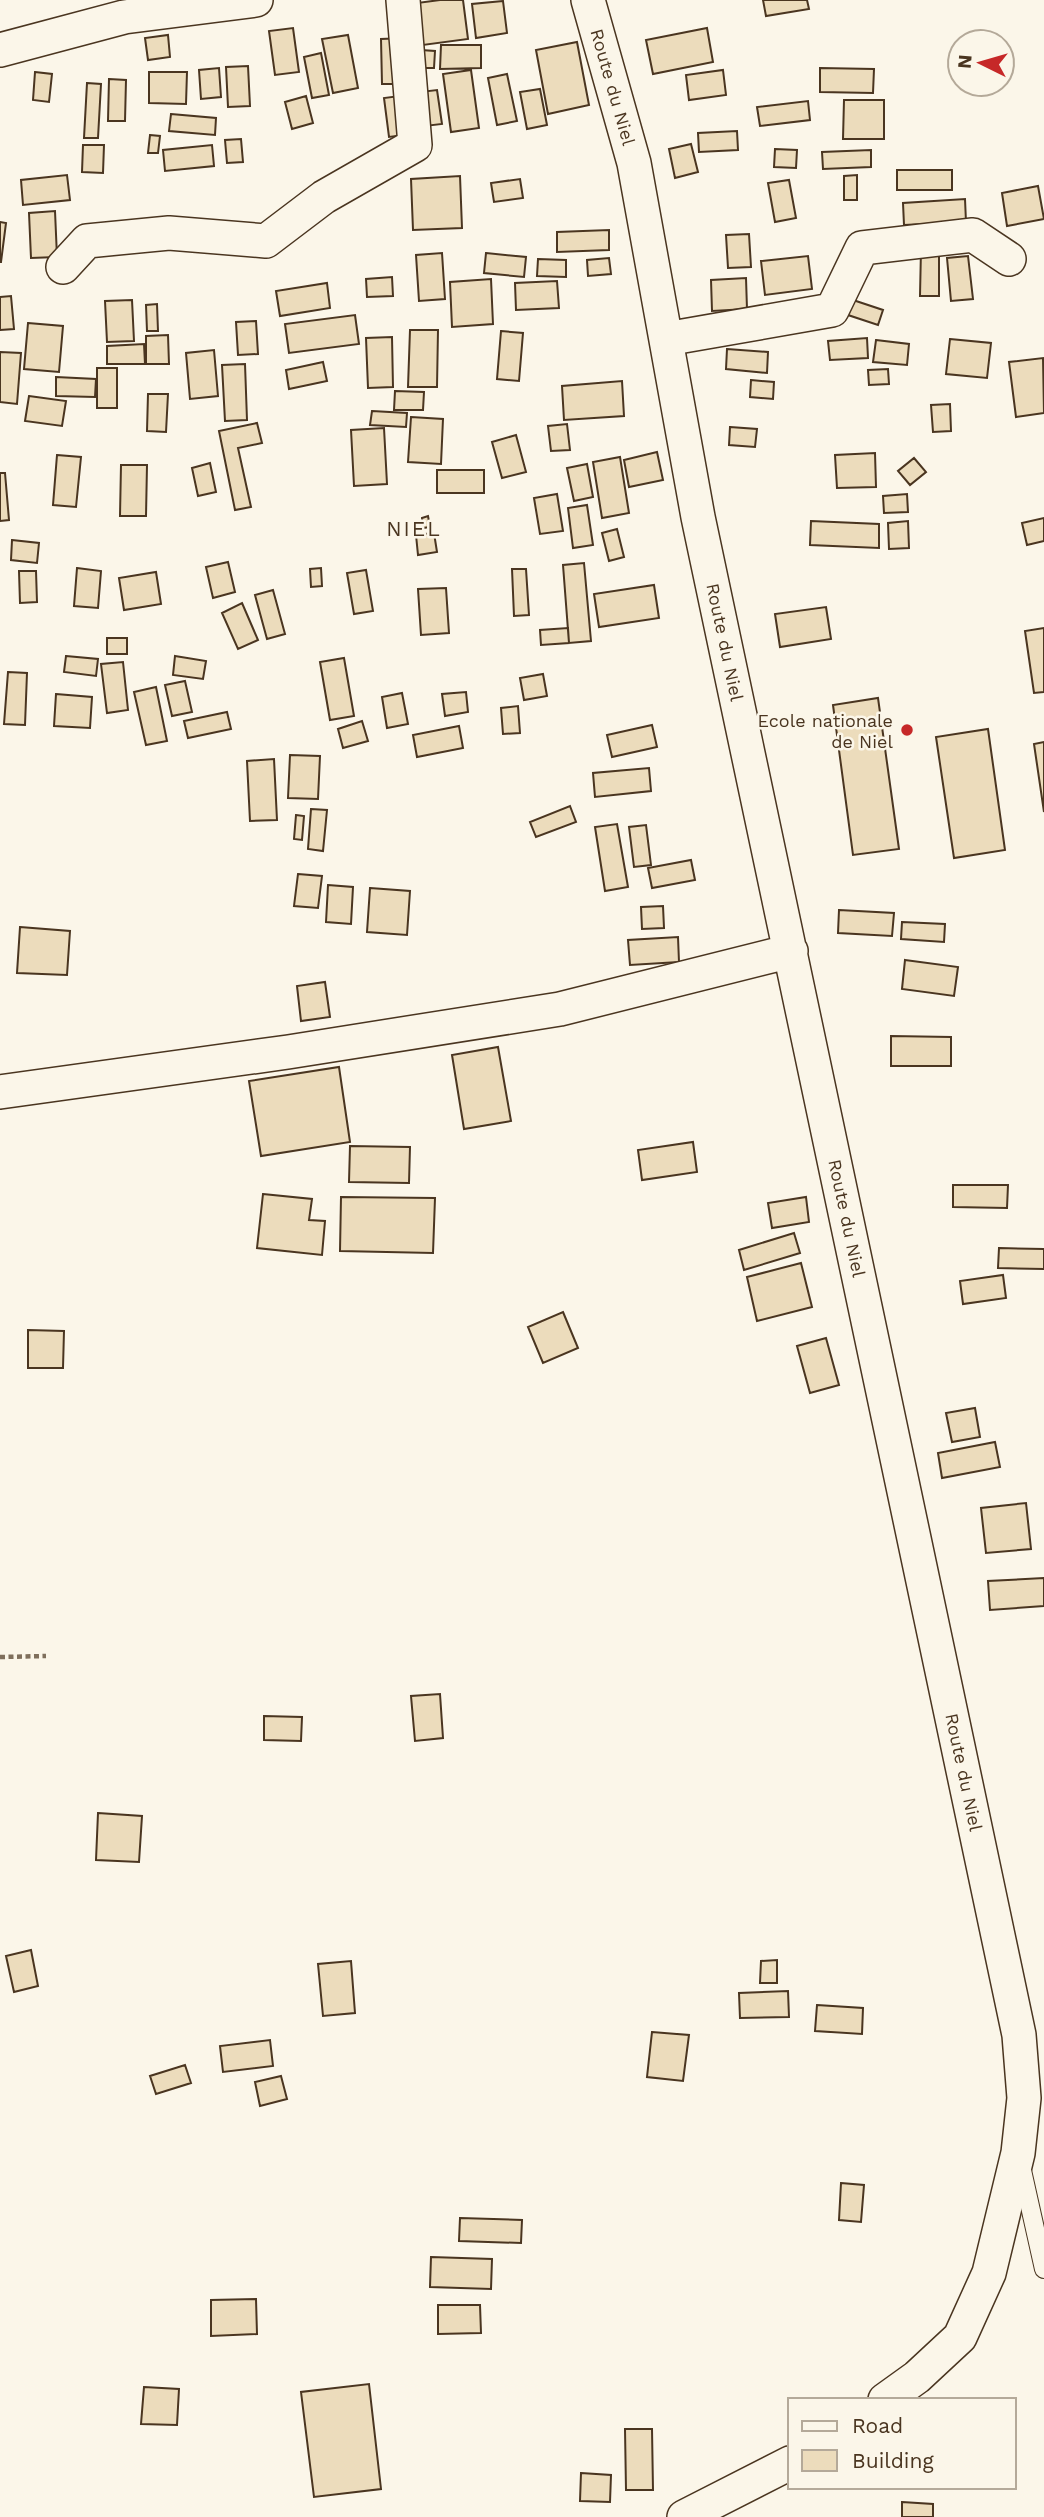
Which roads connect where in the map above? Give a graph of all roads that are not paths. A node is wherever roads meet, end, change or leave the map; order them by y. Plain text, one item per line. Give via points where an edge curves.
1 (256, 0) edge
2 (402, 0) edge
3 (588, 0) edge
4 (0, 50) edge
5 (1009, 259) dead end
6 (63, 267) dead end
7 (666, 339) junction
8 (791, 951) junction
9 (0, 1092) edge
10 (1018, 2153) junction
11 (1044, 2269) edge
12 (888, 2398) edge
13 (788, 2464) edge
14 (684, 2517) edge

1 - 4 street via 124,17
2 - 6 street via 415,145 324,197 266,241 169,233 87,241
3 - 7 street, Route du Niel via 634,163
5 - 7 street via 973,235 862,248 832,310
7 - 8 street, Route du Niel via 698,517
8 - 9 street via 560,1009
8 - 10 street, Route du Niel via 1019,2035 1024,2098
10 - 11 lane
10 - 12 street, Route du Niel via 989,2273 960,2337
13 - 14 street

